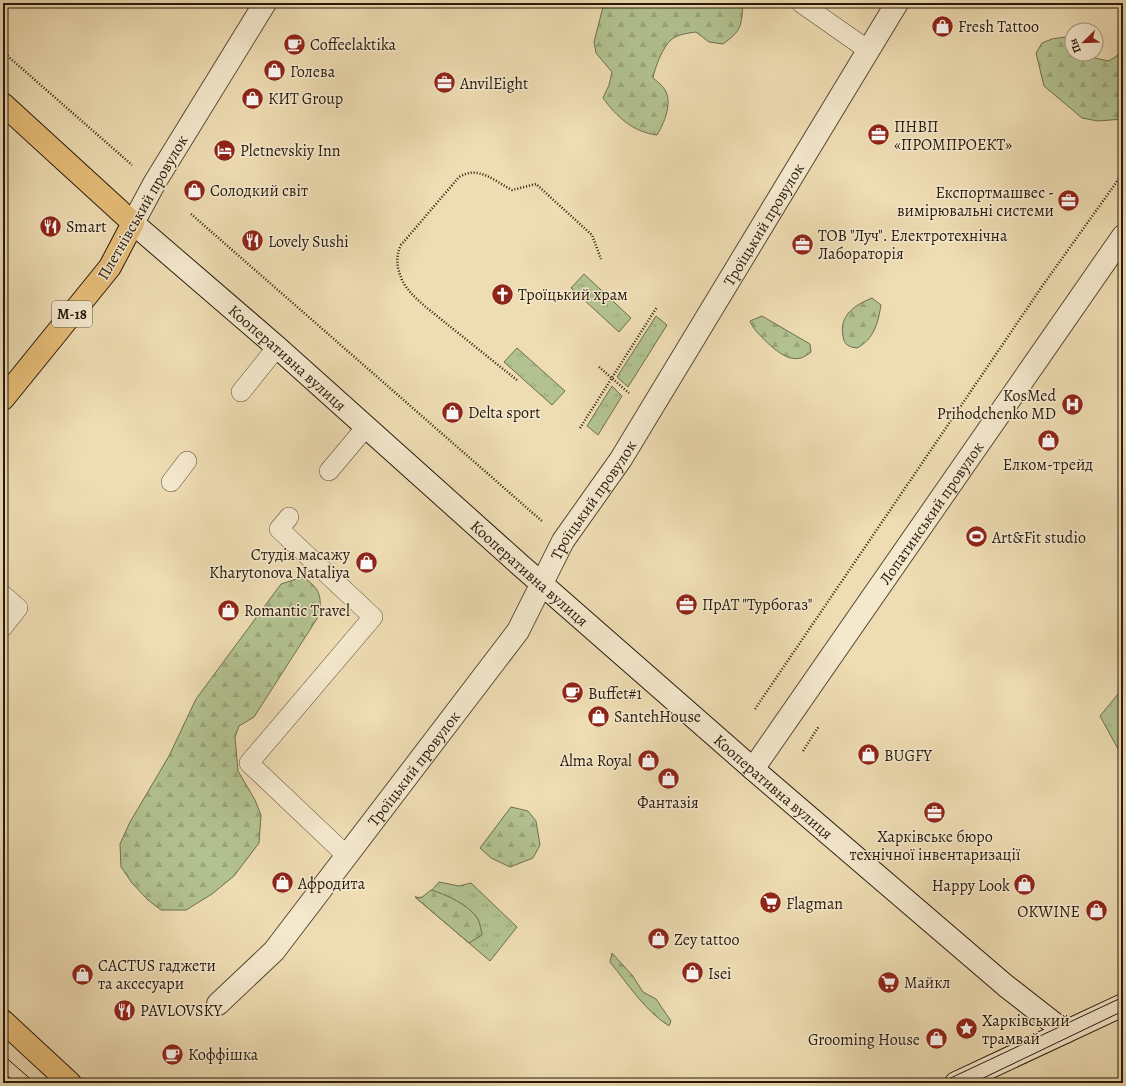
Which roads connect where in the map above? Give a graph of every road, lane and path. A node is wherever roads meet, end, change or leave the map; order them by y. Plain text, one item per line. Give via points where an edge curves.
1 (265, 3) edge
2 (801, 3) edge
3 (897, 3) edge
4 (868, 50) junction
5 (3, 52) edge
6 (3, 104) edge
7 (137, 169) dead end
8 (1123, 173) edge
9 (191, 214) dead end
10 (133, 223) junction
11 (1123, 236) edge
12 (601, 259) dead end
13 (657, 307) dead end
14 (277, 347) junction
15 (599, 367) dead end
16 (612, 378) junction
17 (517, 380) dead end
18 (241, 392) dead end
19 (631, 395) dead end
20 (3, 399) edge
21 (366, 427) junction
22 (580, 428) dead end
23 (187, 462) dead end
24 (329, 471) dead end
25 (171, 482) dead end
26 (289, 517) dead end
27 (548, 526) dead end
28 (542, 584) junction
29 (3, 595) edge
30 (3, 627) edge
31 (755, 709) dead end
32 (753, 769) junction
33 (346, 856) junction
34 (218, 1004) dead end
35 (1123, 1005) edge
36 (3, 1021) edge
37 (1064, 1032) junction
38 (70, 1083) edge
39 (956, 1083) edge

1 - 10 street, Плетнівський провулок
2 - 4 lane
3 - 4 street, Троїцький провулок
4 - 28 street, Троїцький провулок via 620,459 563,541
5 - 7 path
6 - 10 main road, Кооперативна вулиця
8 - 31 path via 1043,285
9 - 27 path
10 - 14 street, Кооперативна вулиця
10 - 20 main road, Плетнівський провулок / М-18 via 110,267
11 - 32 street, Лопатинський провулок
12 - 17 path via 592,236 536,184 512,190 478,172 468,172 459,177 401,245 396,254 403,282 428,309
13 - 16 path
14 - 18 lane
14 - 21 street, Кооперативна вулиця
15 - 16 path
16 - 19 path
16 - 22 path
21 - 24 lane
21 - 28 street, Кооперативна вулиця
23 - 25 lane
26 - 33 lane via 279,529 373,617 249,763
28 - 32 street, Кооперативна вулиця
28 - 33 street, Троїцький провулок via 518,631
29 - 30 lane via 18,608
32 - 37 street, Кооперативна вулиця via 1006,986
33 - 34 street, Троїцький провулок via 274,951
35 - 37 street
36 - 38 main road
37 - 39 street

